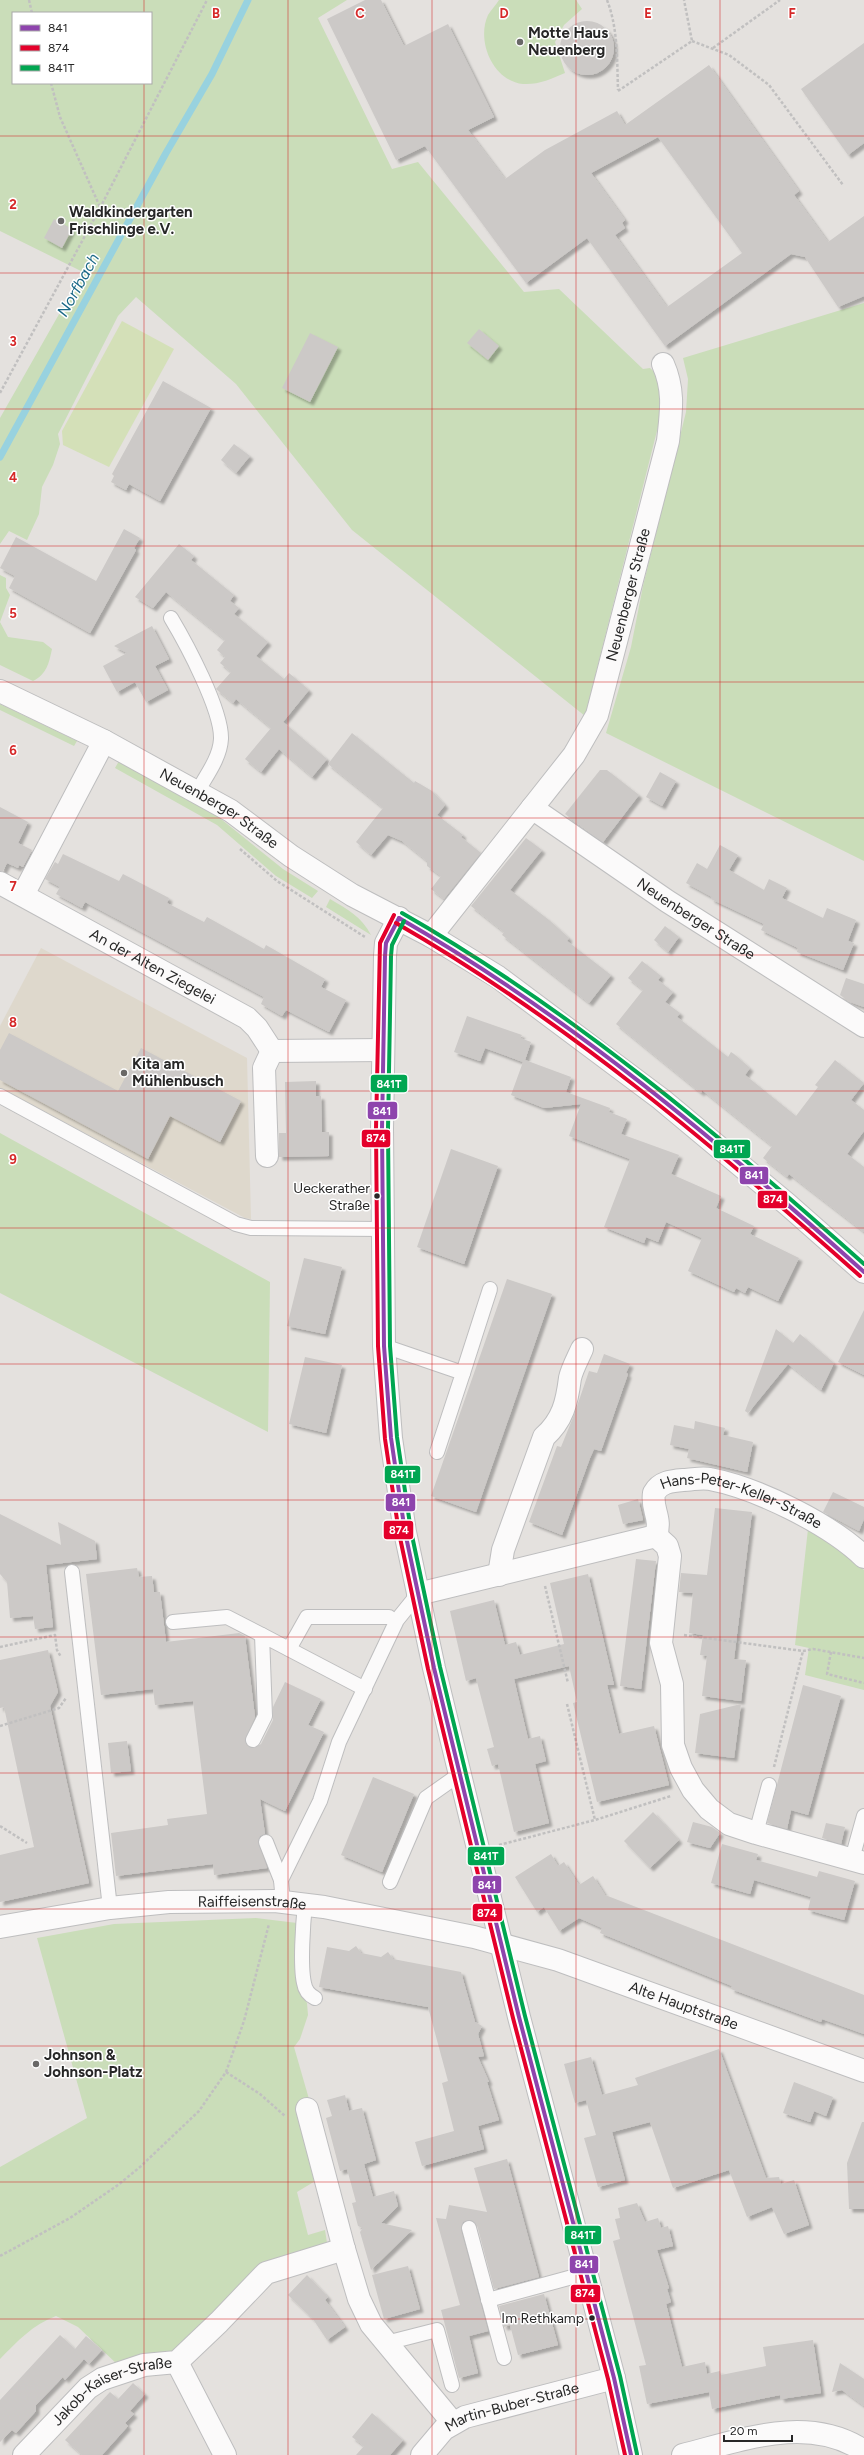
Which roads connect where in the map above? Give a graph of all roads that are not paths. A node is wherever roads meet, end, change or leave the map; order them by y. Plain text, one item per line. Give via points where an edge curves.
1 (664, 364) dead end
2 (170, 618) dead end
3 (0, 691) edge
4 (104, 741) junction
5 (197, 792) junction
6 (532, 808) junction
7 (0, 883) edge
8 (23, 895) junction
9 (399, 918) junction
10 (431, 936) junction
11 (864, 1026) edge
12 (383, 1050) junction
13 (272, 1051) junction
14 (0, 1096) edge
15 (266, 1156) dead end
16 (383, 1230) junction
17 (864, 1272) edge
18 (490, 1289) dead end
19 (384, 1346) junction
20 (582, 1349) dead end
21 (463, 1373) junction
22 (437, 1452) dead end
23 (656, 1536) junction
24 (864, 1557) edge
25 (72, 1572) dead end
26 (499, 1575) junction
27 (418, 1594) junction
28 (389, 1617) dead end
29 (173, 1622) dead end
30 (262, 1636) junction
31 (289, 1649) junction
32 (365, 1689) junction
33 (253, 1740) dead end
34 (460, 1774) junction
35 (769, 1785) road end
36 (864, 1816) edge
37 (756, 1833) junction
38 (266, 1842) dead end
39 (858, 1861) edge
40 (281, 1880) junction
41 (390, 1882) dead end
42 (279, 1901) junction
43 (305, 1904) junction
44 (110, 1908) junction
45 (0, 1927) edge
46 (501, 1944) junction
47 (315, 1998) dead end
48 (864, 2071) edge
49 (307, 2109) dead end
50 (469, 2228) dead end
51 (344, 2249) junction
52 (587, 2274) junction
53 (488, 2300) junction
54 (386, 2342) junction
55 (504, 2358) dead end
56 (177, 2362) junction
57 (614, 2378) junction
58 (452, 2385) dead end
59 (453, 2423) junction
60 (864, 2451) edge
61 (24, 2455) edge
62 (225, 2455) edge
63 (422, 2455) edge
64 (631, 2455) edge
65 (683, 2455) edge

1 - 6 street, Neuenberger Straße via 670,380 672,398 668,441 597,715 574,756
2 - 5 lane via 190,649 215,712 221,739 218,756
3 - 4 street, Neuenberger Straße
4 - 5 street, Neuenberger Straße
4 - 8 street
5 - 9 street, Neuenberger Straße via 231,811 291,856 352,895
6 - 10 street, Neuenberger Straße
6 - 11 street, Neuenberger Straße via 667,901
7 - 8 street, An der Alten Ziegelei
8 - 13 street, An der Alten Ziegelei via 247,1018
9 - 10 street, Neuenberger Straße
9 - 12 street via 386,944
10 - 17 street, Neuenberger Straße via 498,977 545,1010 661,1099
12 - 13 street
12 - 16 street
13 - 15 street via 264,1068
14 - 16 lane via 241,1226
16 - 19 street
18 - 21 lane
19 - 21 lane
19 - 27 street via 398,1490
20 - 26 street via 570,1378 570,1389 557,1426 544,1437 503,1550
21 - 22 lane
23 - 24 street, Hans-Peter-Keller-Straße via 659,1522 653,1496 658,1486 673,1481 709,1479 760,1494 804,1515
23 - 26 street
23 - 37 street via 667,1546 670,1556 661,1643 672,1684 673,1745 681,1768 700,1801 729,1824
25 - 44 lane
26 - 27 street
27 - 32 lane via 397,1620
27 - 34 street
28 - 31 lane via 307,1617
29 - 30 lane via 227,1617
30 - 31 lane
30 - 33 lane via 265,1716
31 - 32 lane
32 - 40 lane via 339,1742 320,1801
34 - 41 lane via 426,1798
34 - 46 street
35 - 37 lane
36 - 39 lane
37 - 39 street
38 - 40 lane
40 - 42 lane
42 - 43 street, Raiffeisenstraße
42 - 44 street, Raiffeisenstraße via 203,1901
43 - 46 street, Raiffeisenstraße via 420,1925
43 - 47 lane via 303,1983 308,1993
44 - 45 street, Raiffeisenstraße
46 - 48 street, Alte Hauptstraße via 558,1960 641,1989
46 - 52 street
49 - 51 street
50 - 53 lane
51 - 54 street via 365,2313
51 - 56 street, Jakob-Kaiser-Straße via 266,2273
52 - 53 lane
52 - 57 street
53 - 55 lane
54 - 58 lane via 437,2330
54 - 59 street
56 - 61 street, Jakob-Kaiser-Straße via 144,2365 102,2379 88,2388
56 - 62 street
57 - 59 street, Martin-Buber-Straße via 478,2413
57 - 64 street
59 - 63 street, Martin-Buber-Straße
60 - 65 street via 829,2434 801,2432 756,2437

